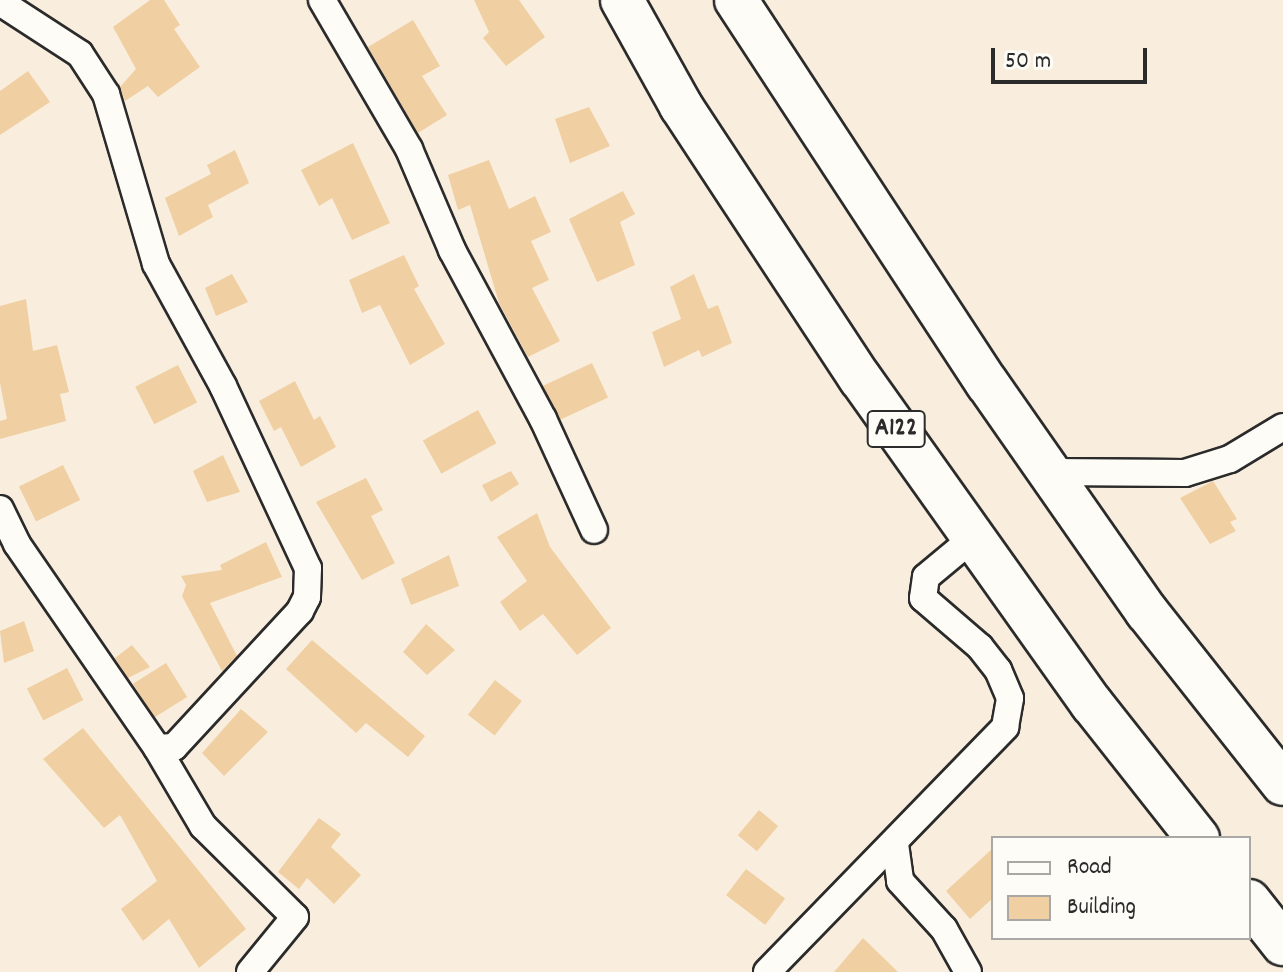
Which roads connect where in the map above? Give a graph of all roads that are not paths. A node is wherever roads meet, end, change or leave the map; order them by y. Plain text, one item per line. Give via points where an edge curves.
1 (322, 0) edge
2 (622, 0) edge
3 (736, 0) edge
4 (0, 2) edge
5 (1283, 427) edge
6 (1051, 472) junction
7 (0, 509) edge
8 (594, 530) dead end
9 (973, 538) junction
10 (157, 748) junction
11 (1283, 784) edge
12 (1196, 836) edge
13 (895, 844) junction
14 (1251, 904) edge
15 (1283, 944) edge
16 (250, 972) edge
17 (767, 972) edge
18 (968, 972) edge

1 - 8 street via 409,149 452,250 543,419
2 - 9 highway, A122 via 736,193
3 - 6 highway via 922,289
4 - 10 street via 80,54 106,94 156,264 223,386 308,568 307,597 300,611 174,747
5 - 6 street via 1230,459 1185,473
6 - 11 highway via 1147,612
7 - 10 street via 17,544
9 - 12 highway, A122 via 1092,704
9 - 13 street via 926,577 923,598 980,647 998,670 1007,686 1009,712 998,739
10 - 16 street via 203,826 295,917
13 - 17 street via 851,880
13 - 18 street via 900,881 944,929
14 - 15 highway

